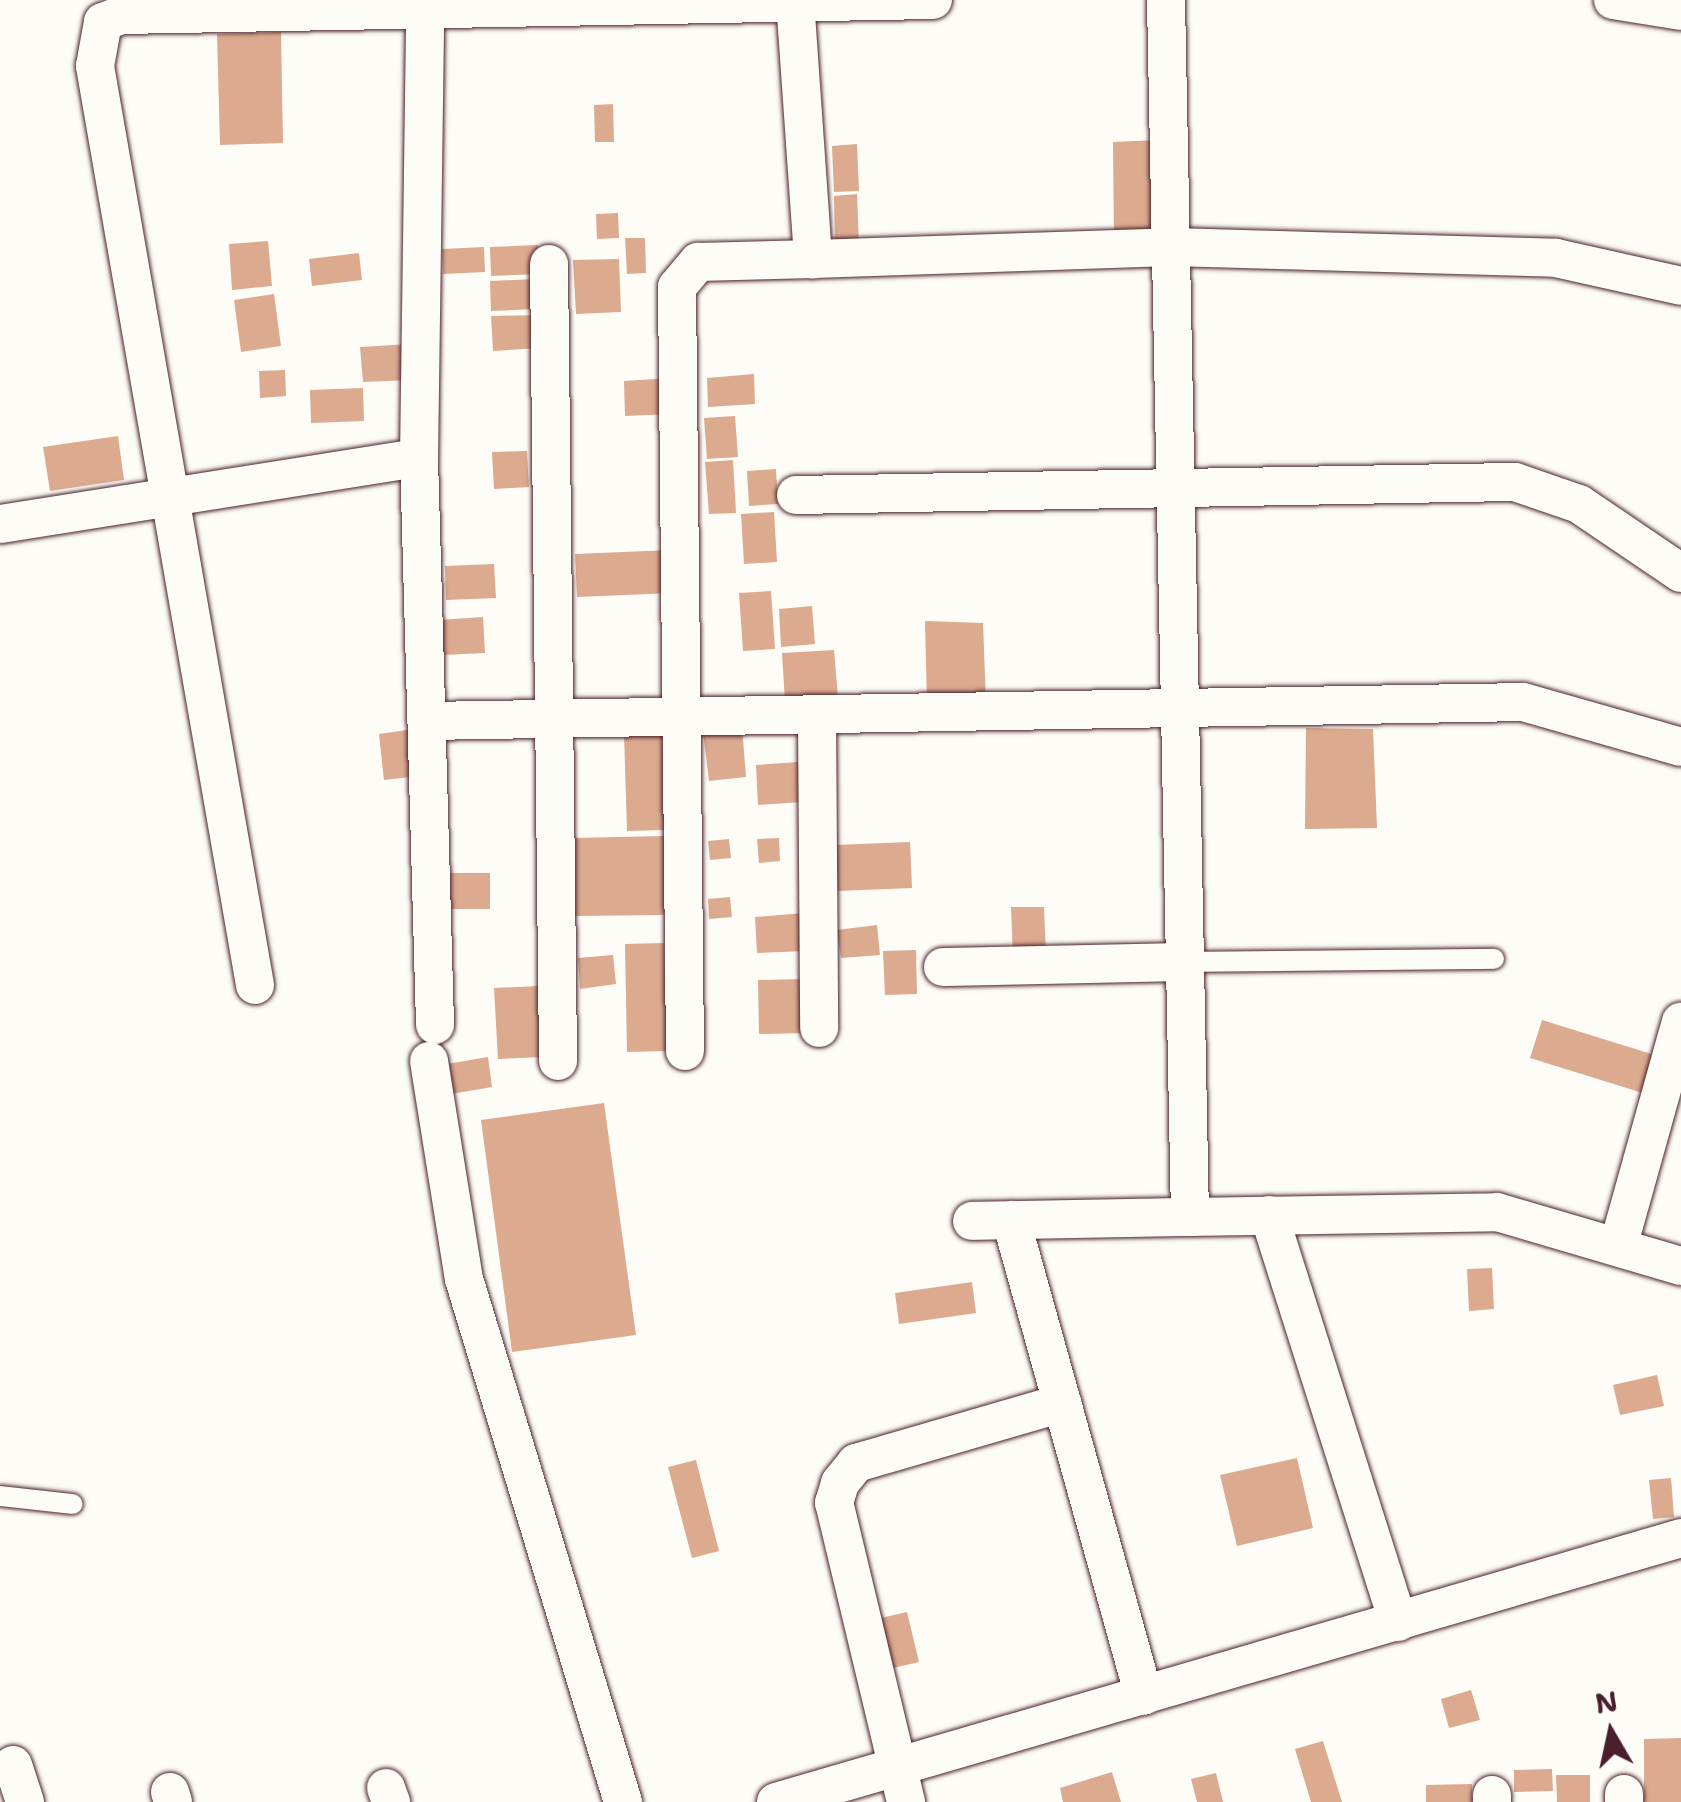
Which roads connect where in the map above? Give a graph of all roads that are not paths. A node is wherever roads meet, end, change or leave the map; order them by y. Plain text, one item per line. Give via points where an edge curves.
1 (934, 0) edge
2 (1166, 0) edge
3 (1613, 0) edge
4 (795, 2) edge
5 (478, 5) edge
6 (1681, 12) edge
7 (425, 13) junction
8 (1171, 247) junction
9 (813, 259) junction
10 (549, 264) dead end
11 (1681, 286) edge
12 (419, 458) junction
13 (1180, 494) junction
14 (796, 496) dead end
15 (170, 497) junction
16 (0, 524) edge
17 (1681, 572) edge
18 (1183, 710) junction
19 (817, 715) junction
20 (688, 717) junction
21 (554, 719) junction
22 (427, 721) junction
23 (1681, 747) edge
24 (1494, 958) dead end
25 (1187, 962) junction
26 (943, 967) dead end
27 (256, 985) dead end
28 (1681, 1022) edge
29 (819, 1028) dead end
30 (686, 1052) dead end
31 (558, 1061) dead end
32 (1269, 1214) junction
33 (1190, 1216) junction
34 (1011, 1220) junction
35 (972, 1221) dead end
36 (1618, 1246) junction
37 (1681, 1266) edge
38 (1062, 1403) junction
39 (0, 1496) edge
40 (73, 1504) dead end
41 (1681, 1538) edge
42 (1398, 1622) junction
43 (1144, 1696) junction
44 (13, 1765) dead end
45 (902, 1784) edge
46 (25, 1802) edge
47 (624, 1802) edge
48 (776, 1802) edge

1 - 4 street
2 - 8 street
3 - 6 street
4 - 5 street
4 - 9 street
5 - 7 street
7 - 12 street
7 - 15 street via 120,15 104,22 96,66
8 - 9 street
8 - 11 street via 1556,258
8 - 13 street
9 - 20 street via 698,262 677,287
10 - 21 street
12 - 15 street
12 - 22 street
13 - 14 street
13 - 17 street via 1516,482 1579,504
13 - 18 street
15 - 16 street
15 - 27 street
18 - 19 street
18 - 23 street via 1523,702
18 - 25 street
19 - 20 street
19 - 29 street
20 - 21 street
20 - 30 street
21 - 22 street
21 - 31 street
22 - 47 street via 432,1043 464,1279
24 - 25 lane
25 - 26 street
25 - 33 street
28 - 36 street
32 - 33 street
32 - 36 street via 1497,1212
32 - 42 street
33 - 34 street
34 - 35 street
34 - 38 street
36 - 37 street
38 - 43 street
38 - 45 street via 856,1463 840,1483 834,1503
39 - 40 lane
41 - 42 street
42 - 43 street
43 - 45 street
44 - 46 street
45 - 48 street

